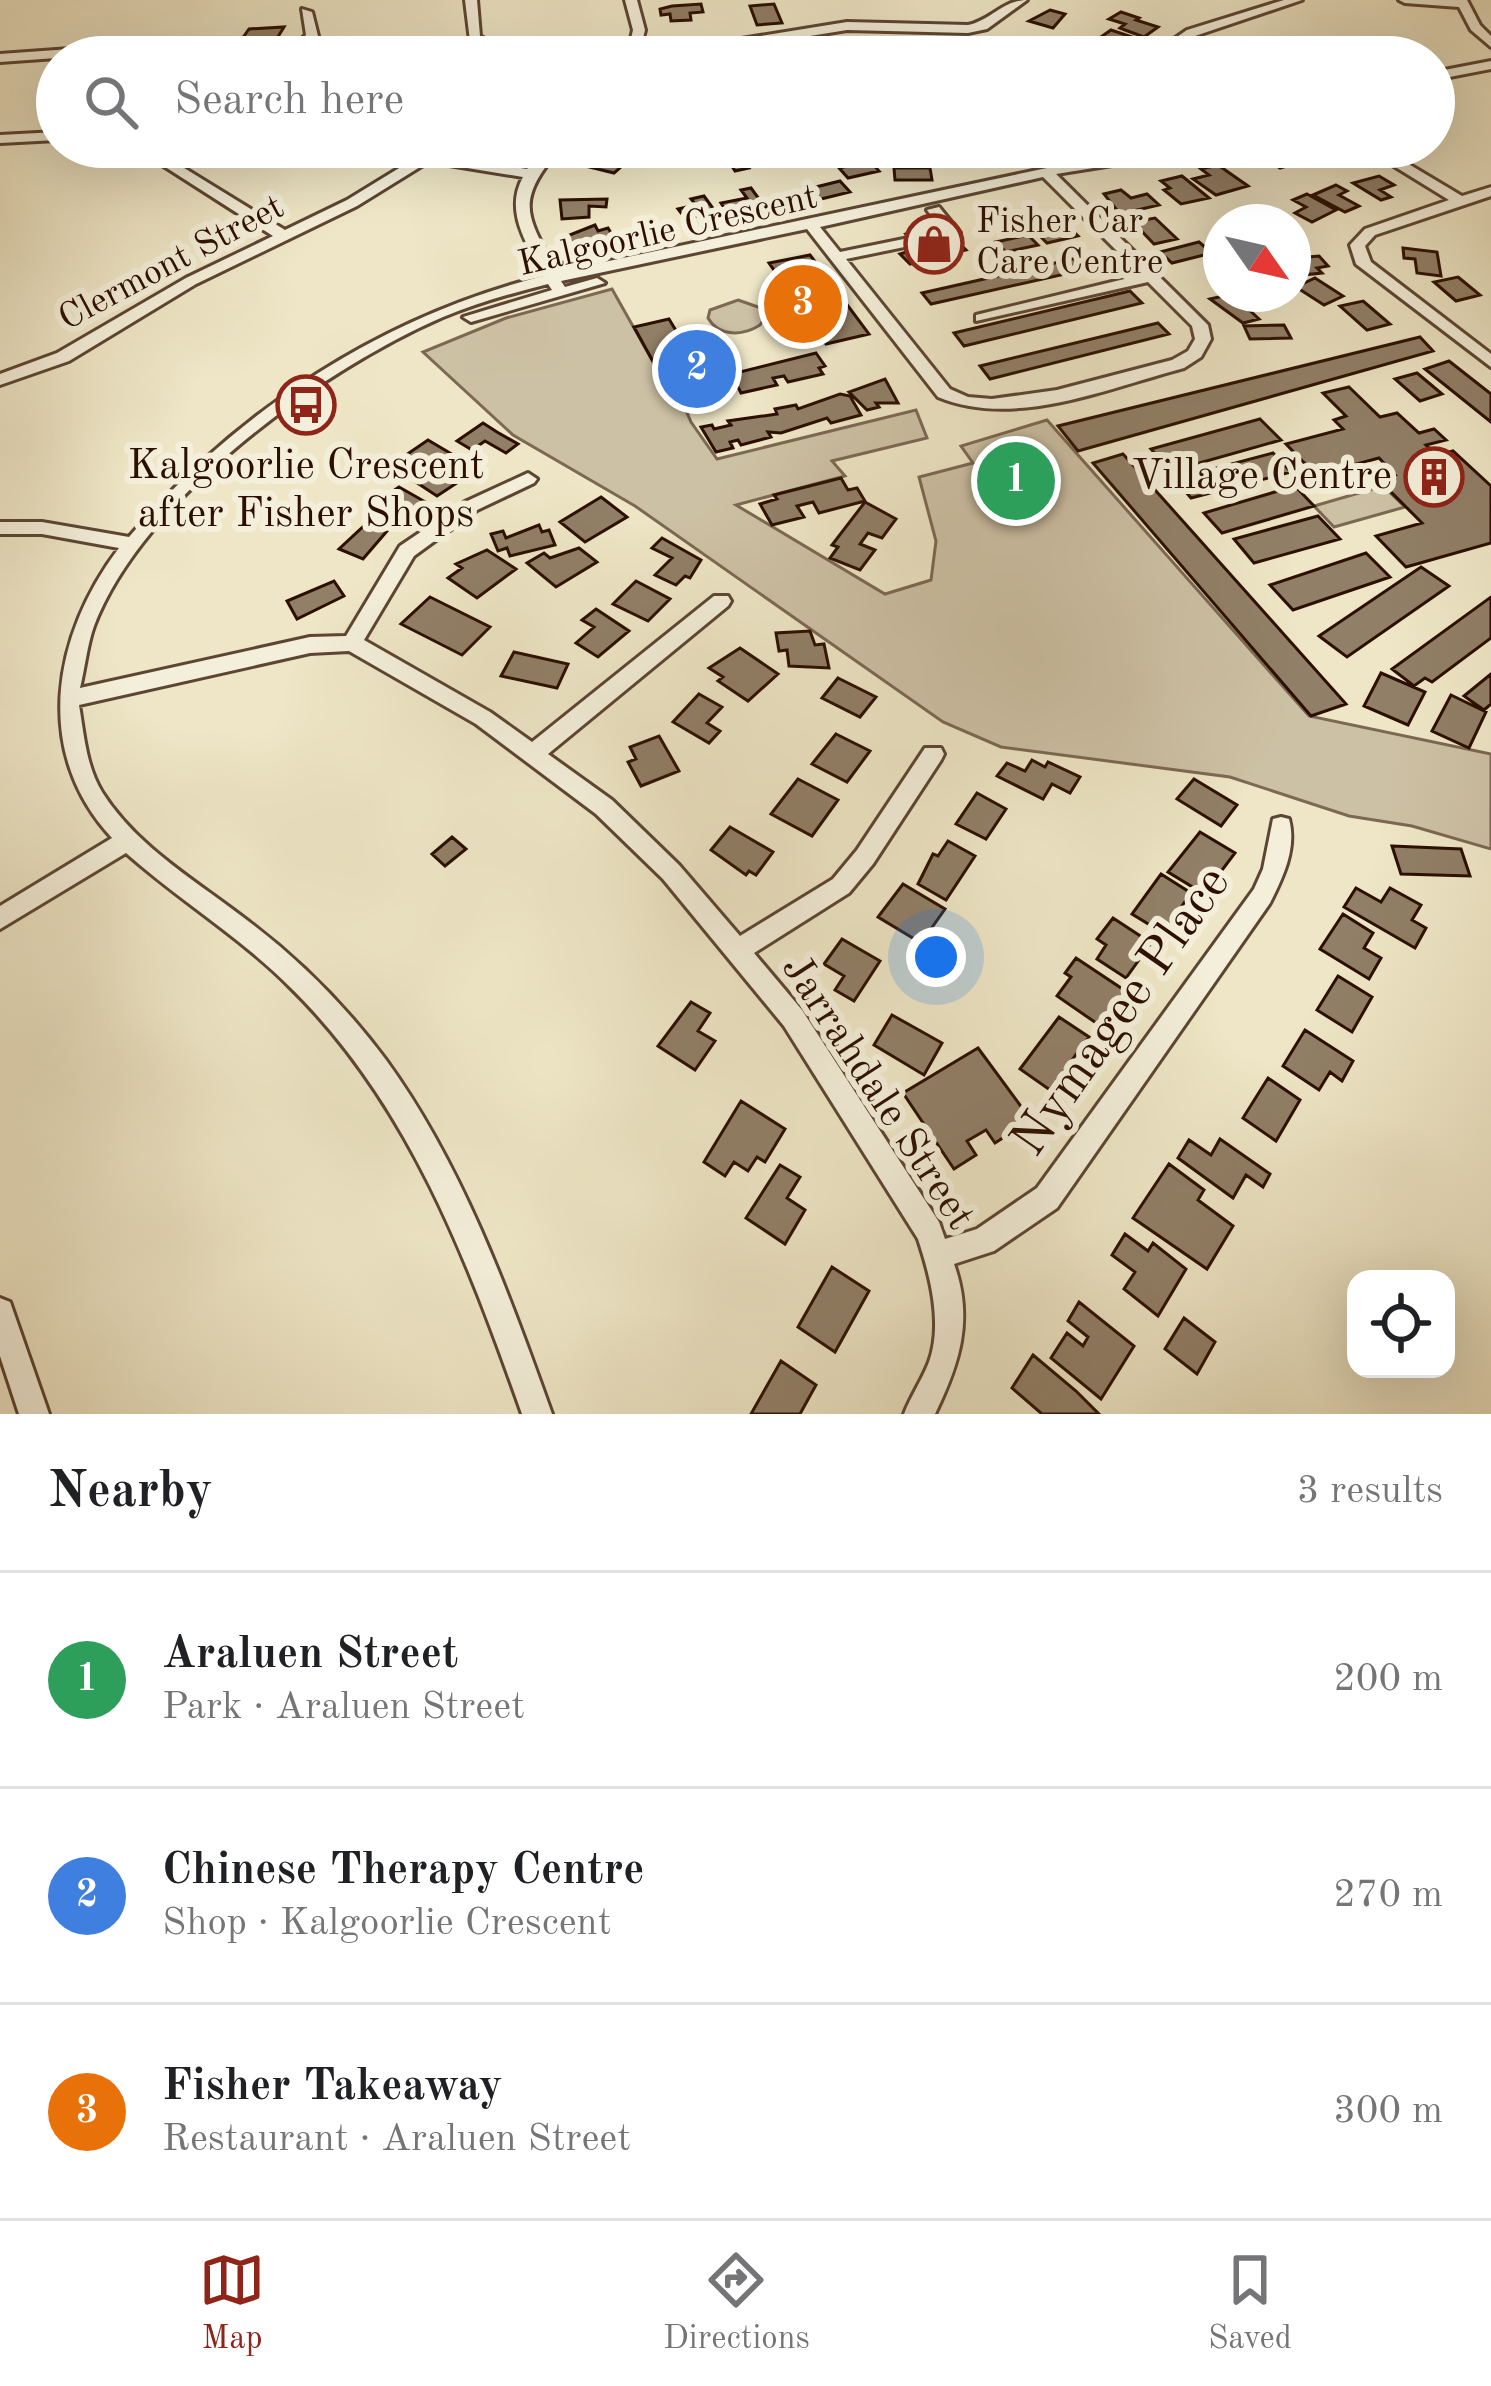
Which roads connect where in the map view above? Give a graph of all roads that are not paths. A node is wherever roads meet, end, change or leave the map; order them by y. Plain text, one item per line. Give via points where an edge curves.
1 (472, 0) edge
2 (631, 0) edge
3 (1021, 0) edge
4 (1296, 0) edge
5 (1405, 0) edge
6 (1461, 2) edge
7 (306, 12) dead end
8 (1474, 20) junction
9 (1491, 32) edge
10 (312, 36) edge
11 (474, 36) edge
12 (634, 36) edge
13 (785, 36) edge
14 (1186, 36) edge
15 (1491, 43) edge
16 (36, 55) edge
17 (0, 58) edge
18 (1491, 65) edge
19 (1455, 72) edge
20 (36, 137) edge
21 (0, 139) edge
22 (175, 168) edge
23 (401, 168) edge
24 (504, 168) edge
25 (532, 168) edge
26 (1131, 168) edge
27 (1405, 168) edge
28 (527, 173) junction
29 (1054, 180) junction
30 (1491, 191) edge
31 (1460, 201) junction
32 (934, 211) junction
33 (876, 223) junction
34 (814, 230) junction
35 (284, 236) junction
36 (893, 245) junction
37 (836, 257) junction
38 (1151, 277) junction
39 (555, 284) junction
40 (982, 318) dead end
41 (1491, 362) edge
42 (0, 380) edge
43 (528, 478) dead end
44 (0, 528) edge
45 (130, 544) junction
46 (721, 601) dead end
47 (352, 643) junction
48 (68, 699) junction
49 (532, 754) junction
50 (933, 754) dead end
51 (1281, 826) dead end
52 (127, 842) junction
53 (0, 919) edge
54 (737, 950) junction
55 (938, 1255) junction
56 (0, 1312) edge
57 (34, 1414) edge
58 (537, 1414) edge
59 (920, 1414) edge

1 - 11 street
2 - 12 street
3 - 13 street via 968,29 847,26
4 - 14 street
5 - 6 street
6 - 8 street
7 - 10 street
8 - 9 street
8 - 15 street
16 - 17 street
18 - 19 street
20 - 21 street
22 - 35 street
23 - 35 street, Clermont Street
24 - 28 street
25 - 28 street
26 - 29 street, Kalgoorlie Crescent
27 - 31 street
28 - 39 street via 520,205
29 - 32 street, Kalgoorlie Crescent
29 - 34 street, Kalgoorlie Crescent
29 - 38 street
30 - 31 street
31 - 41 street via 1370,232 1357,252
32 - 33 street, Kalgoorlie Crescent
32 - 36 street via 953,233
33 - 34 street, Kalgoorlie Crescent
33 - 36 street
34 - 37 street
34 - 39 street, Kalgoorlie Crescent
35 - 42 street, Clermont Street via 63,357
36 - 37 street
37 - 38 street via 944,393 980,407 1196,354 1200,325
38 - 40 street
39 - 45 street, Kalgoorlie Crescent via 338,372 216,456
43 - 47 street via 407,551
44 - 45 street
45 - 48 street, Kalgoorlie Crescent via 92,605
46 - 49 street
47 - 48 street via 310,645
47 - 49 street, Jarrahdale Street via 424,680
48 - 52 street, Kalgoorlie Crescent via 76,761 94,802
49 - 54 street, Jarrahdale Street via 604,807
50 - 54 street via 841,886
51 - 55 street, Nymagee Place via 1262,896 1047,1198 998,1234
52 - 53 street
52 - 58 street, Kalgoorlie Crescent via 267,950 383,1078 482,1260
54 - 55 street, Jarrahdale Street via 793,1018
55 - 59 street, Jarrahdale Street via 949,1340
56 - 57 street

